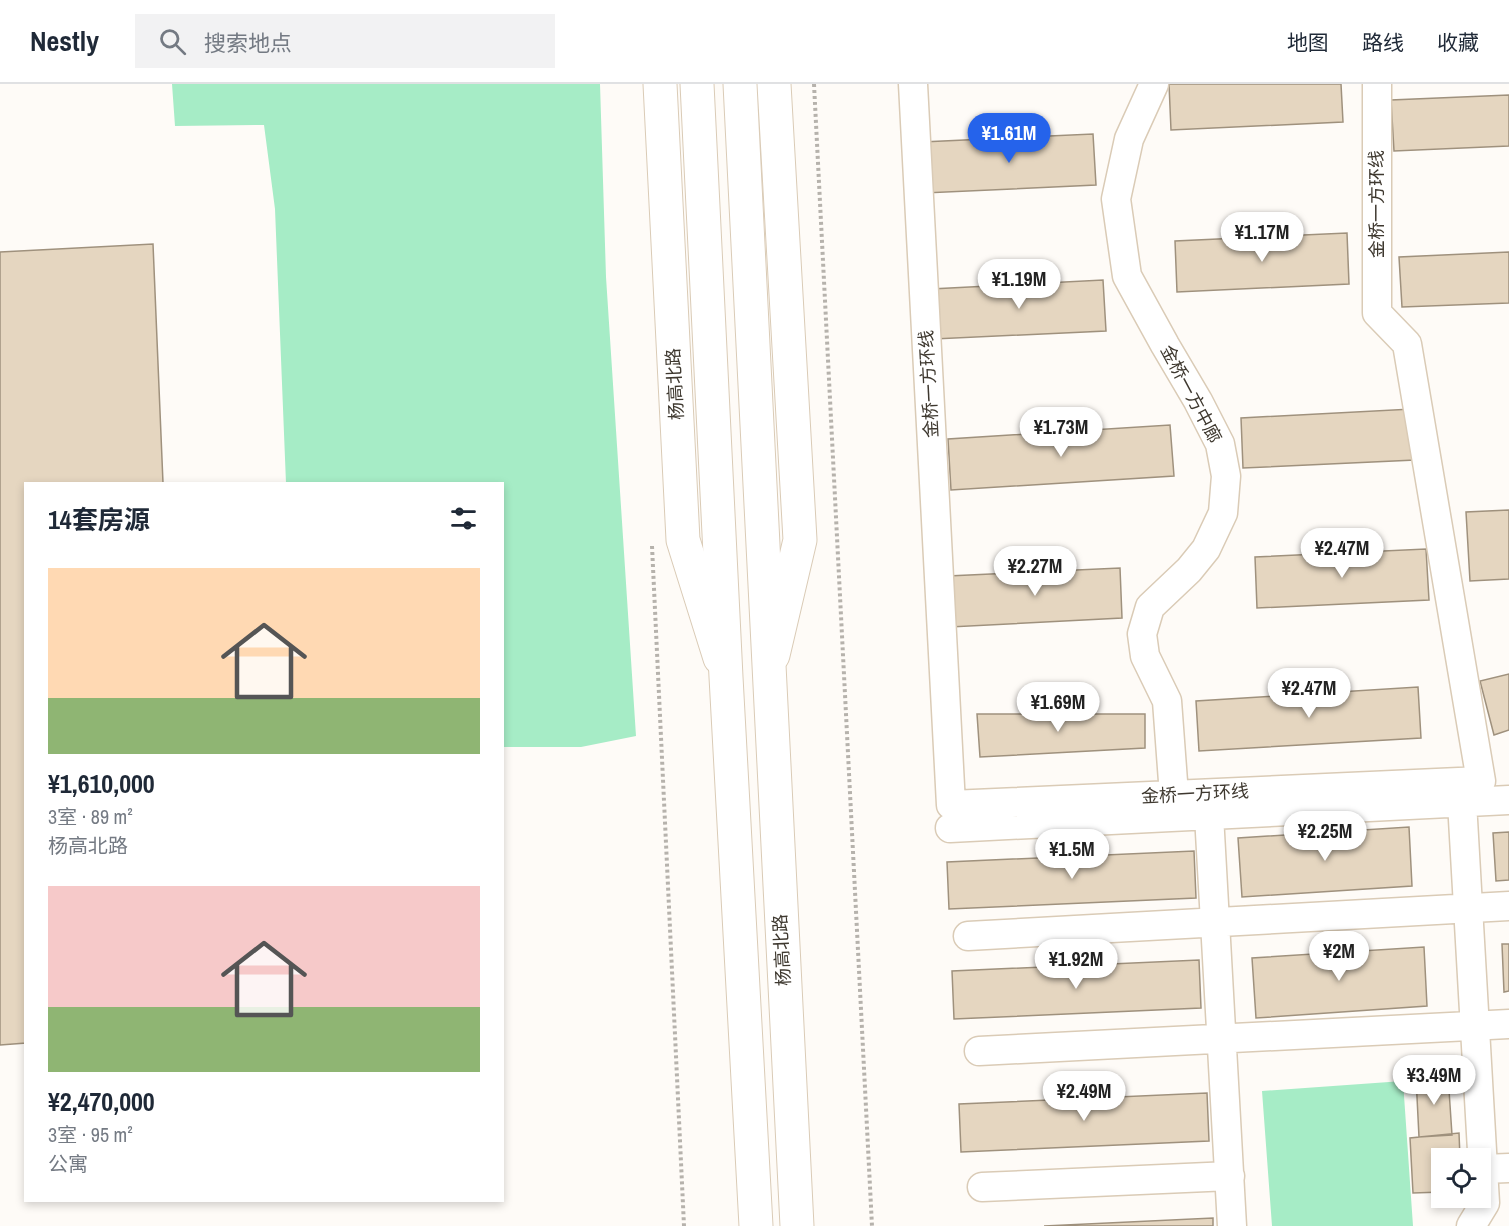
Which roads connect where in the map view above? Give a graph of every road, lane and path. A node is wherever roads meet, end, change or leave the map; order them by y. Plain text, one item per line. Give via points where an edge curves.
1 (660, 84) edge
2 (697, 84) edge
3 (740, 84) edge
4 (774, 84) edge
5 (814, 84) edge
6 (913, 84) edge
7 (1154, 84) edge
8 (1377, 84) edge
9 (652, 536) dead end
10 (768, 674) junction
11 (726, 677) junction
12 (1174, 795) junction
13 (1509, 800) edge
14 (1462, 802) junction
15 (1209, 815) junction
16 (950, 828) dead end
17 (1509, 906) edge
18 (1469, 908) junction
19 (1215, 923) junction
20 (968, 936) dead end
21 (1509, 1024) edge
22 (1475, 1026) junction
23 (1222, 1038) junction
24 (979, 1051) dead end
25 (1496, 1169) edge
26 (1230, 1176) junction
27 (982, 1187) dead end
28 (684, 1226) edge
29 (756, 1226) edge
30 (796, 1226) edge
31 (872, 1226) edge
32 (1232, 1226) edge
33 (1471, 1226) edge

1 - 11 main road, 杨高北路 via 683,540
2 - 11 main road, 杨高北路
3 - 10 main road, 杨高北路
4 - 10 main road, 杨高北路 via 800,540
5 - 31 path
6 - 12 lane, 金桥一方环线 via 951,805
7 - 12 lane, 金桥一方中廊 via 1130,139 1116,199 1127,276 1220,444 1226,476 1223,513 1206,549 1150,608 1142,634 1145,656 1167,701
8 - 12 lane, 金桥一方环线 via 1377,313 1407,344 1481,781
9 - 28 path
10 - 30 main road, 杨高北路
11 - 29 main road, 杨高北路
13 - 14 lane
14 - 15 lane
14 - 18 lane
15 - 16 lane
15 - 19 lane
17 - 18 lane
18 - 19 lane
18 - 22 lane
19 - 20 lane
19 - 23 lane
21 - 22 lane
22 - 23 lane
22 - 25 lane
23 - 24 lane
23 - 26 lane
25 - 33 lane via 1485,1203
26 - 27 lane
26 - 32 lane

